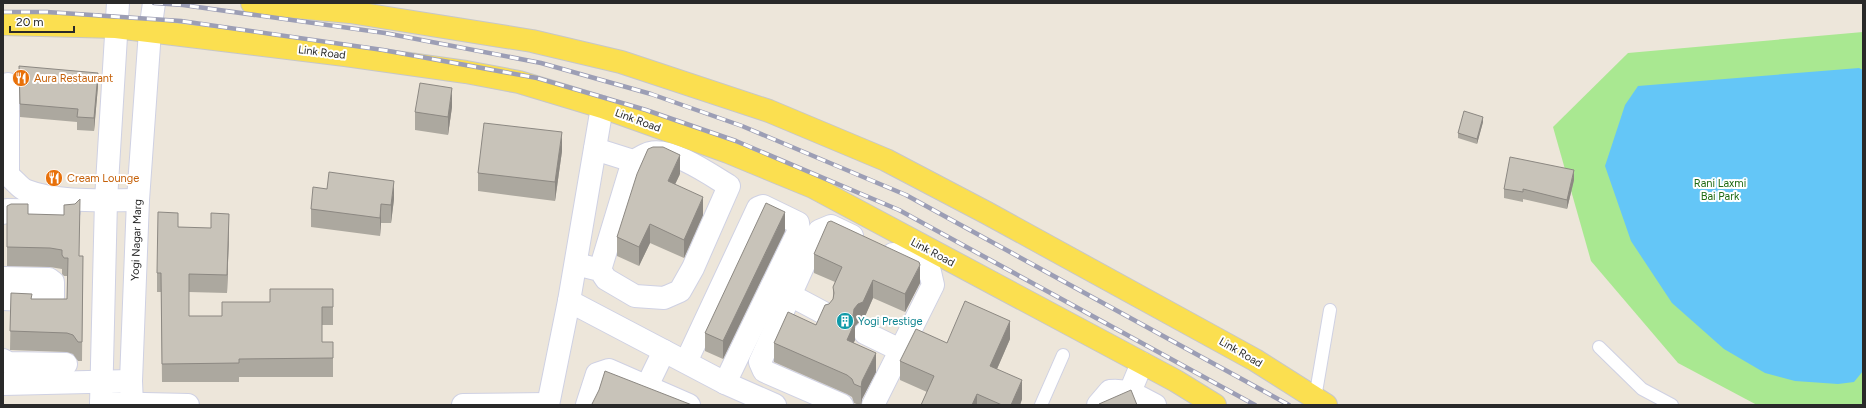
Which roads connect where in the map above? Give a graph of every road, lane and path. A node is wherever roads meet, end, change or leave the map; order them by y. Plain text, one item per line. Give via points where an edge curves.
1 (118, 3) edge
2 (154, 3) edge
3 (252, 3) edge
4 (3, 24) edge
5 (116, 27) junction
6 (150, 31) junction
7 (8, 84) dead end
8 (602, 107) junction
9 (595, 149) junction
10 (741, 157) junction
11 (633, 161) junction
12 (6, 174) edge
13 (729, 186) junction
14 (106, 206) junction
15 (138, 207) junction
16 (3, 213) edge
17 (576, 264) junction
18 (600, 270) junction
19 (3, 278) edge
20 (790, 295) junction
21 (3, 299) edge
22 (570, 301) junction
23 (1330, 310) dead end
24 (822, 312) edge
25 (865, 333) dead end
26 (1599, 347) dead end
27 (664, 350) junction
28 (900, 350) junction
29 (1063, 355) dead end
30 (689, 356) junction
31 (3, 360) edge
32 (1142, 363) junction
33 (66, 364) dead end
34 (775, 375) junction
35 (131, 381) junction
36 (3, 384) edge
37 (646, 386) junction
38 (735, 387) edge
39 (1130, 392) junction
40 (101, 397) edge
41 (1321, 402) edge
42 (770, 403) edge
43 (548, 404) edge
44 (132, 405) edge
45 (188, 405) edge
46 (464, 405) edge
47 (587, 405) edge
48 (689, 405) edge
49 (842, 405) edge
50 (873, 405) edge
51 (1041, 405) edge
52 (1098, 405) edge
53 (1155, 405) edge
54 (1215, 405) edge
55 (1672, 405) edge

1 - 5 street
2 - 6 street, Yogi Nagar Marg
3 - 41 main road, Link Road via 350,12 532,41 621,62 769,111 886,160 987,213 1255,360
4 - 5 main road, Link Road
5 - 6 main road, Link Road
5 - 14 street
6 - 8 main road, Link Road via 466,72 519,82
6 - 15 street, Yogi Nagar Marg
7 - 12 street
8 - 9 street
8 - 10 main road, Link Road
9 - 11 street
9 - 17 street
10 - 13 street
10 - 32 main road, Link Road via 813,187
11 - 13 street via 651,153 667,154 691,164
11 - 18 street
12 - 14 street via 26,191 49,198
13 - 18 street via 693,268 680,291 664,298 635,296 606,279
14 - 15 street
14 - 16 street via 7,210
14 - 40 street
15 - 35 street, Yogi Nagar Marg
17 - 18 street
17 - 22 street
19 - 21 street via 49,279 53,282 53,297 50,301
20 - 24 street
20 - 28 street via 819,230 831,226 930,272 933,285
20 - 34 street via 760,362 764,371
22 - 27 street
22 - 43 street
23 - 41 lane
25 - 28 street
26 - 55 lane via 1642,389
27 - 30 street
27 - 37 street
28 - 50 street
29 - 51 lane
30 - 38 street
30 - 38 street via 758,208 763,206 798,223 799,230
31 - 33 street via 9,363
32 - 39 street
32 - 54 main road, Link Road
34 - 42 street
34 - 49 street
35 - 40 street
35 - 44 street, Yogi Nagar Marg
36 - 40 street
37 - 47 street via 609,370 597,374
37 - 48 street
38 - 42 street
39 - 52 street via 1110,391
39 - 53 street
40 - 44 street
43 - 46 street
44 - 45 street

